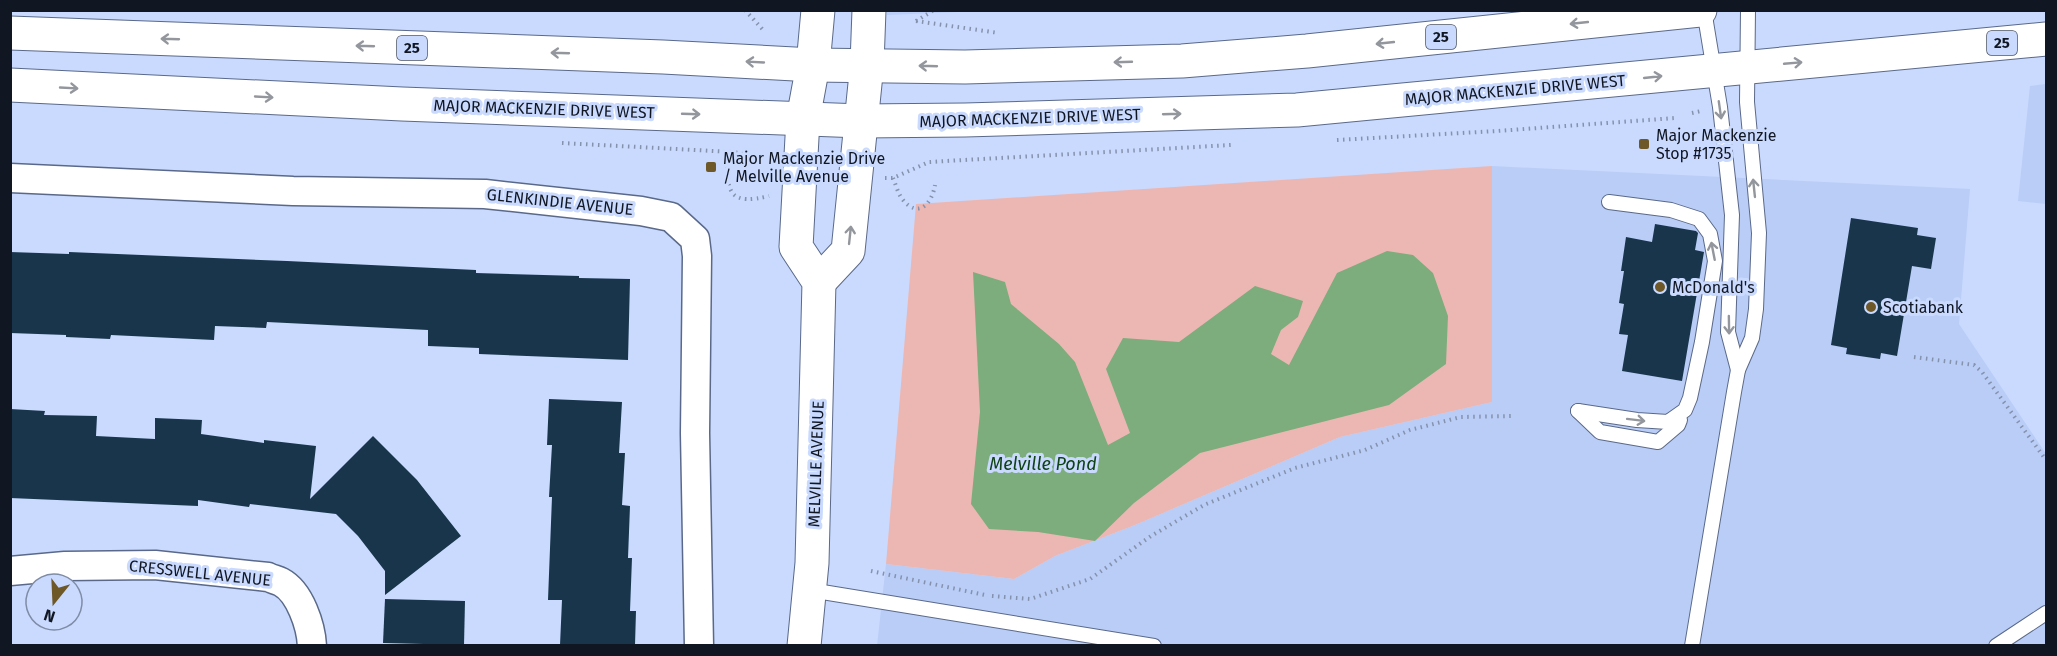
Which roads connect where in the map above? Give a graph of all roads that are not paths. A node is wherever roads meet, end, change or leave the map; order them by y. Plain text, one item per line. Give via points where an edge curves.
1 (818, 10) edge
2 (869, 10) edge
3 (1700, 10) edge
4 (1704, 10) edge
5 (1748, 10) edge
6 (10, 33) edge
7 (2046, 39) edge
8 (813, 64) junction
9 (867, 64) junction
10 (1747, 68) junction
11 (1713, 71) junction
12 (10, 85) edge
13 (803, 119) junction
14 (861, 121) junction
15 (10, 178) edge
16 (1609, 202) dead end
17 (819, 282) junction
18 (1738, 370) junction
19 (1685, 410) junction
20 (10, 571) edge
21 (810, 590) junction
22 (2046, 613) edge
23 (312, 645) edge
24 (699, 645) edge
25 (804, 645) edge
26 (1154, 645) edge
27 (1692, 645) edge
28 (1996, 645) edge

1 - 8 main road
2 - 9 main road
3 -> 9 main road, 25 via 1182,61 965,67
4 - 11 lane
5 - 10 lane
8 -> 6 main road, 25
10 -> 7 main road, MAJOR MACKENZIE DRIVE WEST / 25
8 - 9 main road, 25
8 - 13 main road
9 - 14 main road
10 - 11 main road, MAJOR MACKENZIE DRIVE WEST / 25
18 -> 10 lane via 1752,338 1759,233
14 -> 11 main road, MAJOR MACKENZIE DRIVE WEST / 25 via 1297,110
11 -> 18 lane via 1732,215 1728,332
12 -> 13 main road, MAJOR MACKENZIE DRIVE WEST / 25
13 - 14 main road, MAJOR MACKENZIE DRIVE WEST / 25
13 - 17 main road via 795,247
17 -> 14 main road via 848,251
15 - 24 street, GLENKINDIE AVENUE via 293,191 485,194 671,217 695,239 697,256
19 -> 16 lane via 1702,342 1715,261 1710,234 1699,219 1671,210
17 - 21 main road, MELVILLE AVENUE
18 - 27 lane
19 -> 19 lane via 1678,425 1658,442 1600,432 1578,411 1668,423
20 - 23 street, CRESSWELL AVENUE via 155,565 268,577 284,583 300,602 308,618
21 - 25 main road, MELVILLE AVENUE
21 - 26 lane
22 - 28 lane

